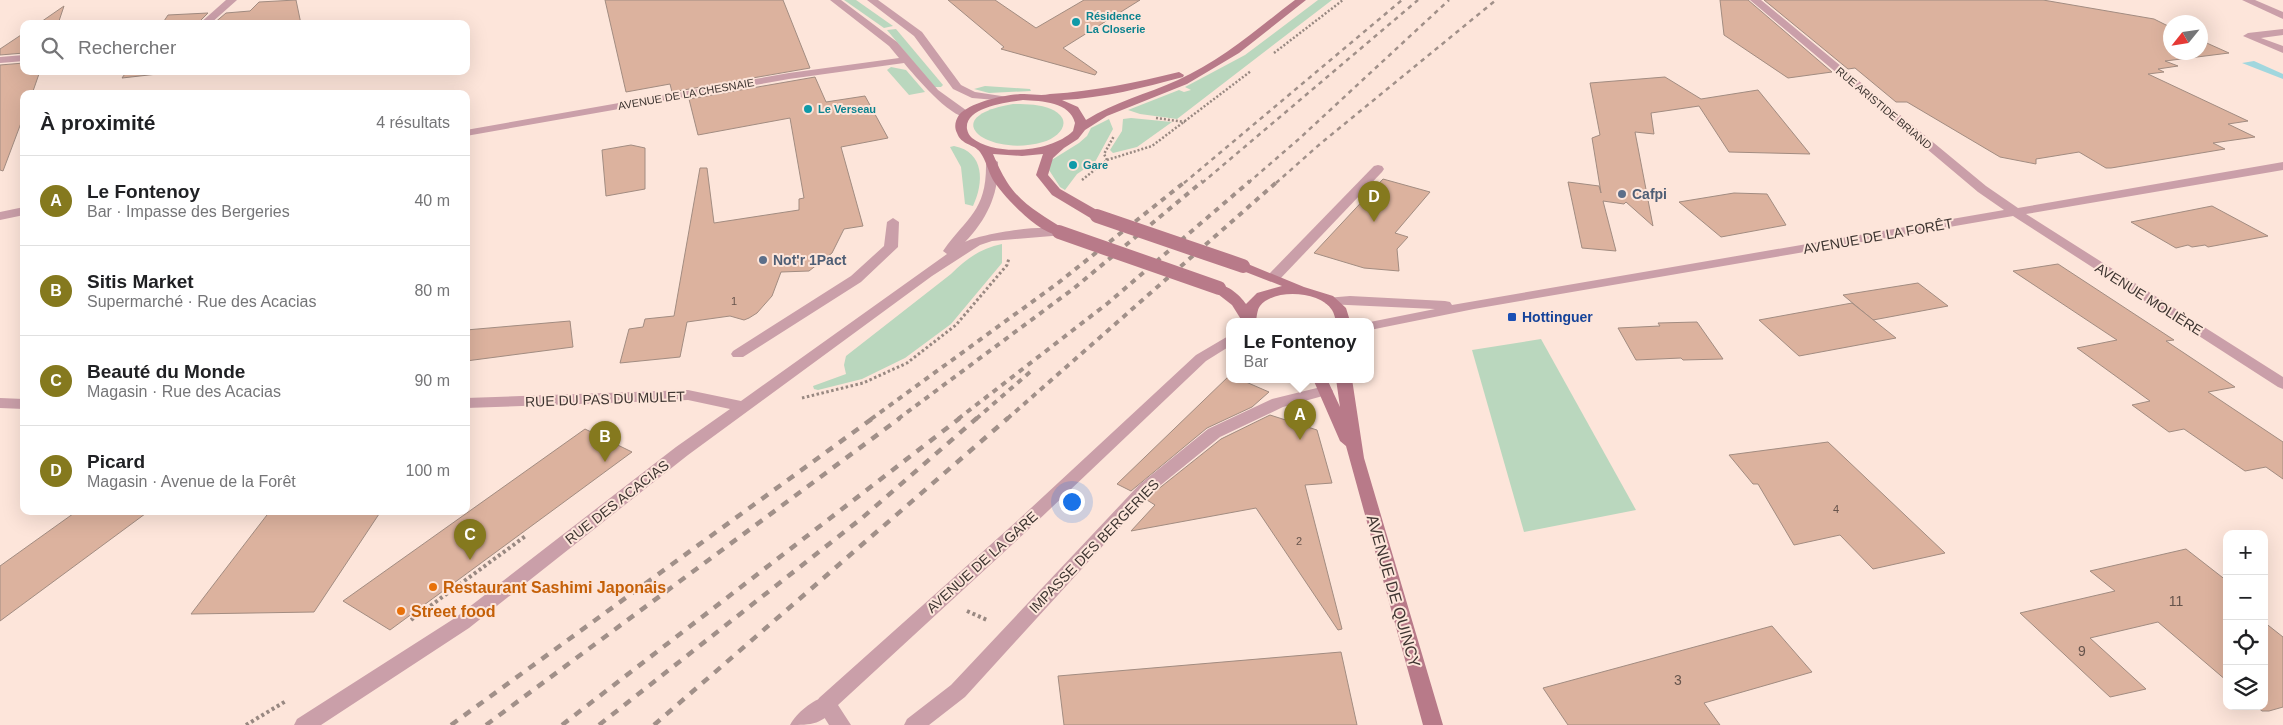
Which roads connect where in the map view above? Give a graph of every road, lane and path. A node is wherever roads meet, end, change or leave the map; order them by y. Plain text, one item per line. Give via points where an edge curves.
1 (232, 0) edge
2 (835, 0) edge
3 (872, 0) edge
4 (1301, 0) edge
5 (1343, 0) edge
6 (1755, 0) edge
7 (2247, 0) edge
8 (2283, 16) edge
9 (209, 20) edge
10 (2283, 32) edge
11 (2283, 50) edge
12 (1272, 55) dead end
13 (20, 58) edge
14 (0, 60) edge
15 (907, 60) junction
16 (1256, 67) dead end
17 (1203, 69) junction
18 (1042, 98) junction
19 (1004, 99) junction
20 (966, 115) junction
21 (1081, 128) junction
22 (470, 132) edge
23 (1060, 145) junction
24 (984, 148) junction
25 (992, 162) junction
26 (2283, 166) edge
27 (1378, 169) dead end
28 (1072, 203) junction
29 (20, 212) edge
30 (2015, 212) junction
31 (0, 216) edge
32 (893, 222) dead end
33 (1059, 232) junction
34 (927, 273) junction
35 (1274, 277) junction
36 (1304, 290) junction
37 (1332, 301) junction
38 (1474, 305) junction
39 (1247, 318) edge
40 (1249, 318) edge
41 (1342, 318) edge
42 (1374, 325) edge
43 (1226, 342) edge
44 (738, 354) dead end
45 (1345, 383) edge
46 (2283, 384) edge
47 (1323, 385) edge
48 (0, 403) edge
49 (470, 403) edge
50 (20, 404) edge
51 (742, 406) junction
52 (1356, 458) junction
53 (529, 533) dead end
54 (942, 599) junction
55 (404, 626) dead end
56 (1013, 632) junction
57 (288, 699) dead end
58 (826, 704) junction
59 (246, 725) edge
60 (304, 725) edge
61 (800, 725) edge
62 (841, 725) edge
63 (914, 725) edge
64 (1433, 725) edge

1 - 9 street
2 - 15 street via 893,44
3 - 19 street via 918,34 957,87 972,95
4 - 17 main road via 1235,51
5 - 12 path
6 - 30 street, RUE ARISTIDE BRIAND via 1982,189
7 - 8 street
10 - 11 street via 2248,36
13 - 14 street
15 - 20 street via 934,92
15 - 22 street, AVENUE DE LA CHESNAIE via 789,76
16 - 28 path via 1152,146 1107,160 1077,184 1080,196
17 - 18 main road via 1126,89
17 - 21 main road via 1183,82 1103,114
18 - 19 main road
18 - 21 main road via 1057,101 1077,112
19 - 20 main road via 976,108
20 - 24 main road via 961,124 962,134
21 - 23 main road via 1074,137
23 - 24 main road via 1023,153
23 - 28 main road via 1047,157 1042,175 1056,192
24 - 25 main road
25 - 33 main road via 999,180 1013,198
25 - 34 street, RUE DES ACACIAS via 992,182 981,212 964,237
26 - 30 street, AVENUE DE LA FORÊT
27 - 35 street
28 - 35 main road, bridge via 1097,216
29 - 31 street
30 - 38 street, AVENUE DE LA FORÊT
30 - 46 street, AVENUE MOLIÈRE
32 - 44 street via 891,247 856,279
33 - 34 street, RUE DES ACACIAS via 1022,233 975,242
33 - 39 main road, bridge via 1219,288 1238,302
34 - 51 street, RUE DES ACACIAS
35 - 36 main road
36 - 37 main road
36 - 40 main road via 1281,290 1262,296 1253,303
37 - 38 street, AVENUE DE LA FORÊT
37 - 41 main road
38 - 42 street, AVENUE DE LA FORÊT
43 - 54 street, AVENUE DE LA GARE via 1201,358
45 - 52 main road, AVENUE DE QUINCY
47 - 52 main road, AVENUE DE QUINCY
47 - 56 street, IMPASSE DES BERGERIES via 1214,433 1145,489
48 - 50 street
49 - 51 street, RUE DU PAS DU MULET via 688,395
51 - 60 street, RUE DES ACACIAS via 462,623
52 - 64 main road, AVENUE DE QUINCY
53 - 55 path
54 - 56 path
54 - 58 street, AVENUE DE LA GARE
56 - 63 street, IMPASSE DES BERGERIES via 958,691
57 - 59 path
58 - 61 street, AVENUE DE LA GARE
58 - 62 street

